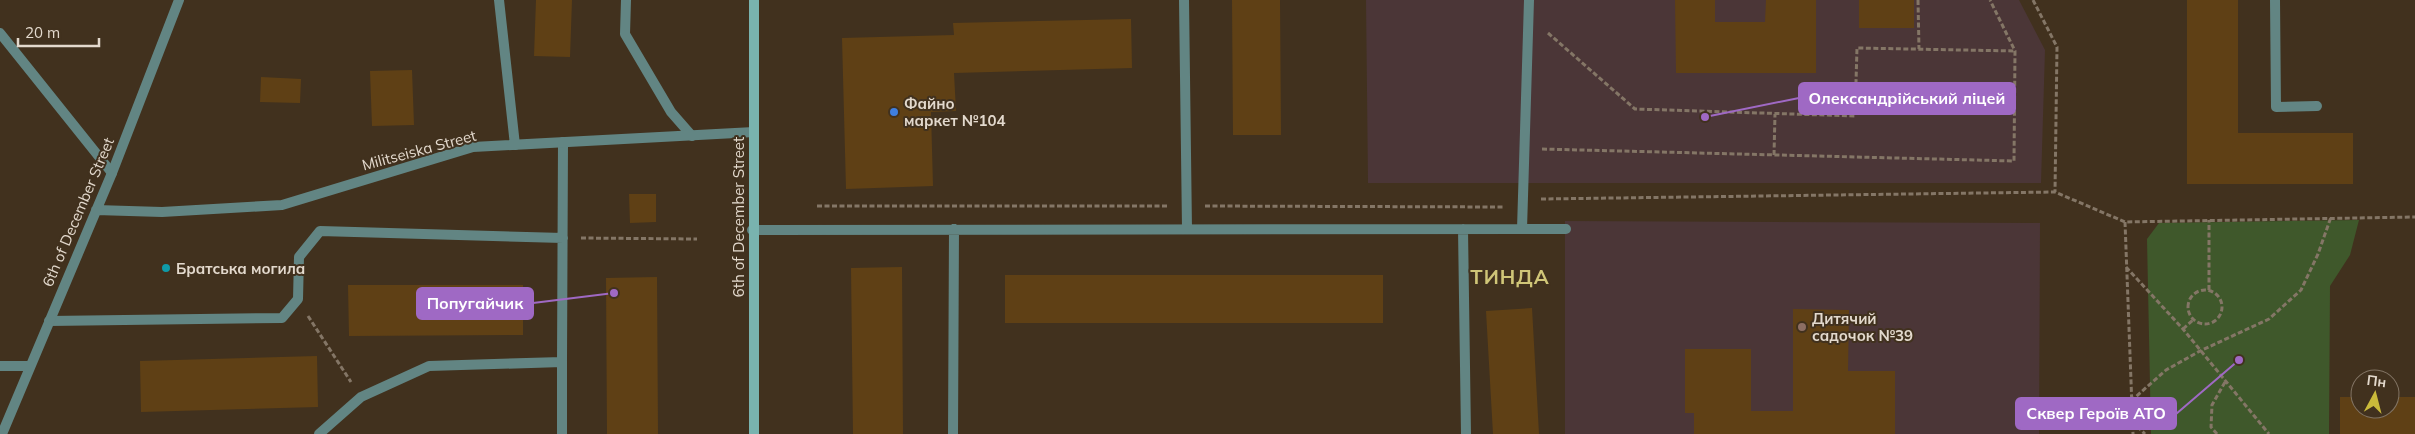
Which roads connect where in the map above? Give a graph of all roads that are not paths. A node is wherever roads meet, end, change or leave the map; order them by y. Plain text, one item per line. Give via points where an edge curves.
1 (178, 0) edge
2 (499, 0) edge
3 (626, 0) edge
4 (754, 0) edge
5 (1184, 0) edge
6 (1529, 0) edge
7 (2275, 0) edge
8 (0, 33) edge
9 (2317, 106) dead end
10 (754, 132) junction
11 (692, 136) junction
12 (564, 142) junction
13 (515, 145) junction
14 (112, 173) junction
15 (96, 210) junction
16 (954, 229) junction
17 (1187, 229) junction
18 (1462, 229) junction
19 (1522, 229) junction
20 (1566, 229) dead end
21 (752, 230) junction
22 (563, 238) junction
23 (49, 321) junction
24 (562, 362) junction
25 (0, 366) edge
26 (30, 366) junction
27 (2, 434) edge
28 (319, 434) edge
29 (562, 434) edge
30 (754, 434) edge
31 (953, 434) edge
32 (1466, 434) edge

1 - 14 street, 6th of December Street
2 - 13 street
3 - 11 street via 625,34 671,112
4 - 10 street, 6th of December Street
5 - 17 street
6 - 19 street
7 - 9 street via 2276,108
8 - 14 street
10 - 11 street, Militseiska Street
10 - 21 street, 6th of December Street
11 - 12 street, Militseiska Street
12 - 13 street, Militseiska Street
12 - 22 street
13 - 15 street, Militseiska Street via 473,147 282,205 162,212
14 - 15 street, 6th of December Street
15 - 23 street, 6th of December Street
16 - 17 street
16 - 21 street
16 - 31 street
17 - 18 street
18 - 19 street
18 - 32 street
19 - 20 street
21 - 30 street, 6th of December Street
22 - 23 street via 320,231 299,258 298,299 282,318
22 - 24 street
23 - 26 street, 6th of December Street
24 - 28 street via 429,366 361,397
24 - 29 street
25 - 26 street
26 - 27 street, 6th of December Street

